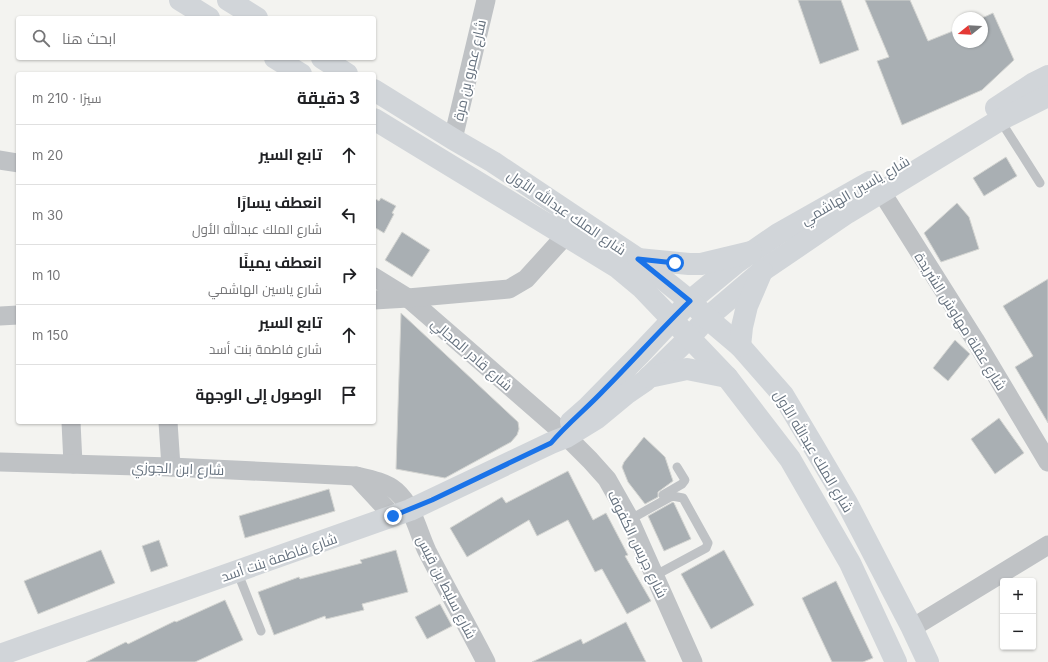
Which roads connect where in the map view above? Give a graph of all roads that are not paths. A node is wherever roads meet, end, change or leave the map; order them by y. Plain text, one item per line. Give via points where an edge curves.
1 (180, 0) edge
2 (228, 0) edge
3 (486, 0) edge
4 (206, 16) edge
5 (254, 16) edge
6 (278, 60) edge
7 (325, 60) edge
8 (1048, 64) edge
9 (298, 72) edge
10 (345, 72) edge
11 (376, 91) edge
12 (1043, 92) edge
13 (997, 115) junction
14 (376, 120) edge
15 (453, 139) junction
16 (0, 160) edge
17 (16, 163) edge
18 (1040, 183) dead end
19 (877, 186) junction
20 (565, 236) junction
21 (751, 252) junction
22 (638, 259) junction
23 (762, 271) junction
24 (376, 278) edge
25 (408, 298) junction
26 (376, 300) edge
27 (690, 301) junction
28 (16, 315) edge
29 (0, 316) edge
30 (672, 318) junction
31 (707, 318) junction
32 (690, 337) junction
33 (740, 346) junction
34 (649, 377) junction
35 (727, 377) junction
36 (71, 424) edge
37 (168, 424) edge
38 (559, 437) junction
39 (0, 462) edge
40 (1048, 462) edge
41 (73, 464) junction
42 (171, 467) junction
43 (677, 468) dead end
44 (401, 513) junction
45 (629, 518) junction
46 (1048, 545) edge
47 (236, 571) junction
48 (654, 576) junction
49 (912, 628) junction
50 (261, 631) dead end
51 (0, 655) edge
52 (486, 662) edge
53 (693, 662) edge
54 (896, 662) edge
55 (928, 662) edge

1 - 4 main road
2 - 5 main road
3 - 15 street, شارع عمرو بن مرة
6 - 9 main road
7 - 10 main road
8 - 12 main road, شارع ياسين الهاشمي
11 - 15 main road, شارع الملك عبدالله الأول
12 - 13 main road, شارع ياسين الهاشمي
13 - 18 lane
13 - 19 main road, شارع ياسين الهاشمي
14 - 20 main road, شارع الملك عبدالله الأول
15 - 22 main road, شارع الملك عبدالله الأول via 493,162
16 - 17 street
19 - 21 main road, شارع ياسين الهاشمي via 778,234
19 - 23 main road, شارع ياسين الهاشمي via 847,213
19 - 40 street, شارع عقلة مهاوش الشريدة via 975,340
20 - 25 street via 526,279 509,289
20 - 30 main road, شارع الملك عبدالله الأول via 617,267
21 - 22 main road via 701,264
21 - 27 main road, شارع ياسين الهاشمي
22 - 27 main road, شارع الملك عبدالله الأول
23 - 31 main road, شارع ياسين الهاشمي
23 - 33 main road via 747,306
24 - 25 street, شارع قادر المجالي
25 - 26 street
25 - 38 street, شارع قادر المجالي
27 - 30 main road, شارع ياسين الهاشمي
27 - 31 main road, شارع الملك عبدالله الأول
28 - 29 street
30 - 32 main road, شارع الملك عبدالله الأول
30 - 38 main road, شارع فاطمة بنت أسد
31 - 32 main road, شارع ياسين الهاشمي
31 - 33 main road, شارع الملك عبدالله الأول
32 - 34 main road, شارع فاطمة بنت أسد
32 - 35 main road, شارع الملك عبدالله الأول
33 - 49 main road, شارع الملك عبدالله الأول via 790,408 847,503
34 - 35 main road via 687,369
34 - 38 main road, شارع فاطمة بنت أسد via 597,418
35 - 54 main road, شارع الملك عبدالله الأول via 786,453 803,480 850,563
36 - 41 street
37 - 42 street
38 - 44 main road, شارع فاطمة بنت أسد
38 - 45 street, شارع جريس الكفوف via 590,460 606,479
39 - 41 street, شارع ابن الجوزي
41 - 42 street, شارع ابن الجوزي
42 - 44 street, شارع ابن الجوزي via 356,476
43 - 45 lane via 685,480 682,484
44 - 47 main road, شارع فاطمة بنت أسد
44 - 52 street, شارع سليط بن قيس via 427,550
45 - 48 street, شارع جريس الكفوف
45 - 48 lane via 672,496 683,498 708,542 706,548
46 - 49 street
47 - 50 lane
47 - 51 main road, شارع فاطمة بنت أسد
48 - 53 street, شارع جريس الكفوف
49 - 55 main road, شارع الملك عبدالله الأول

